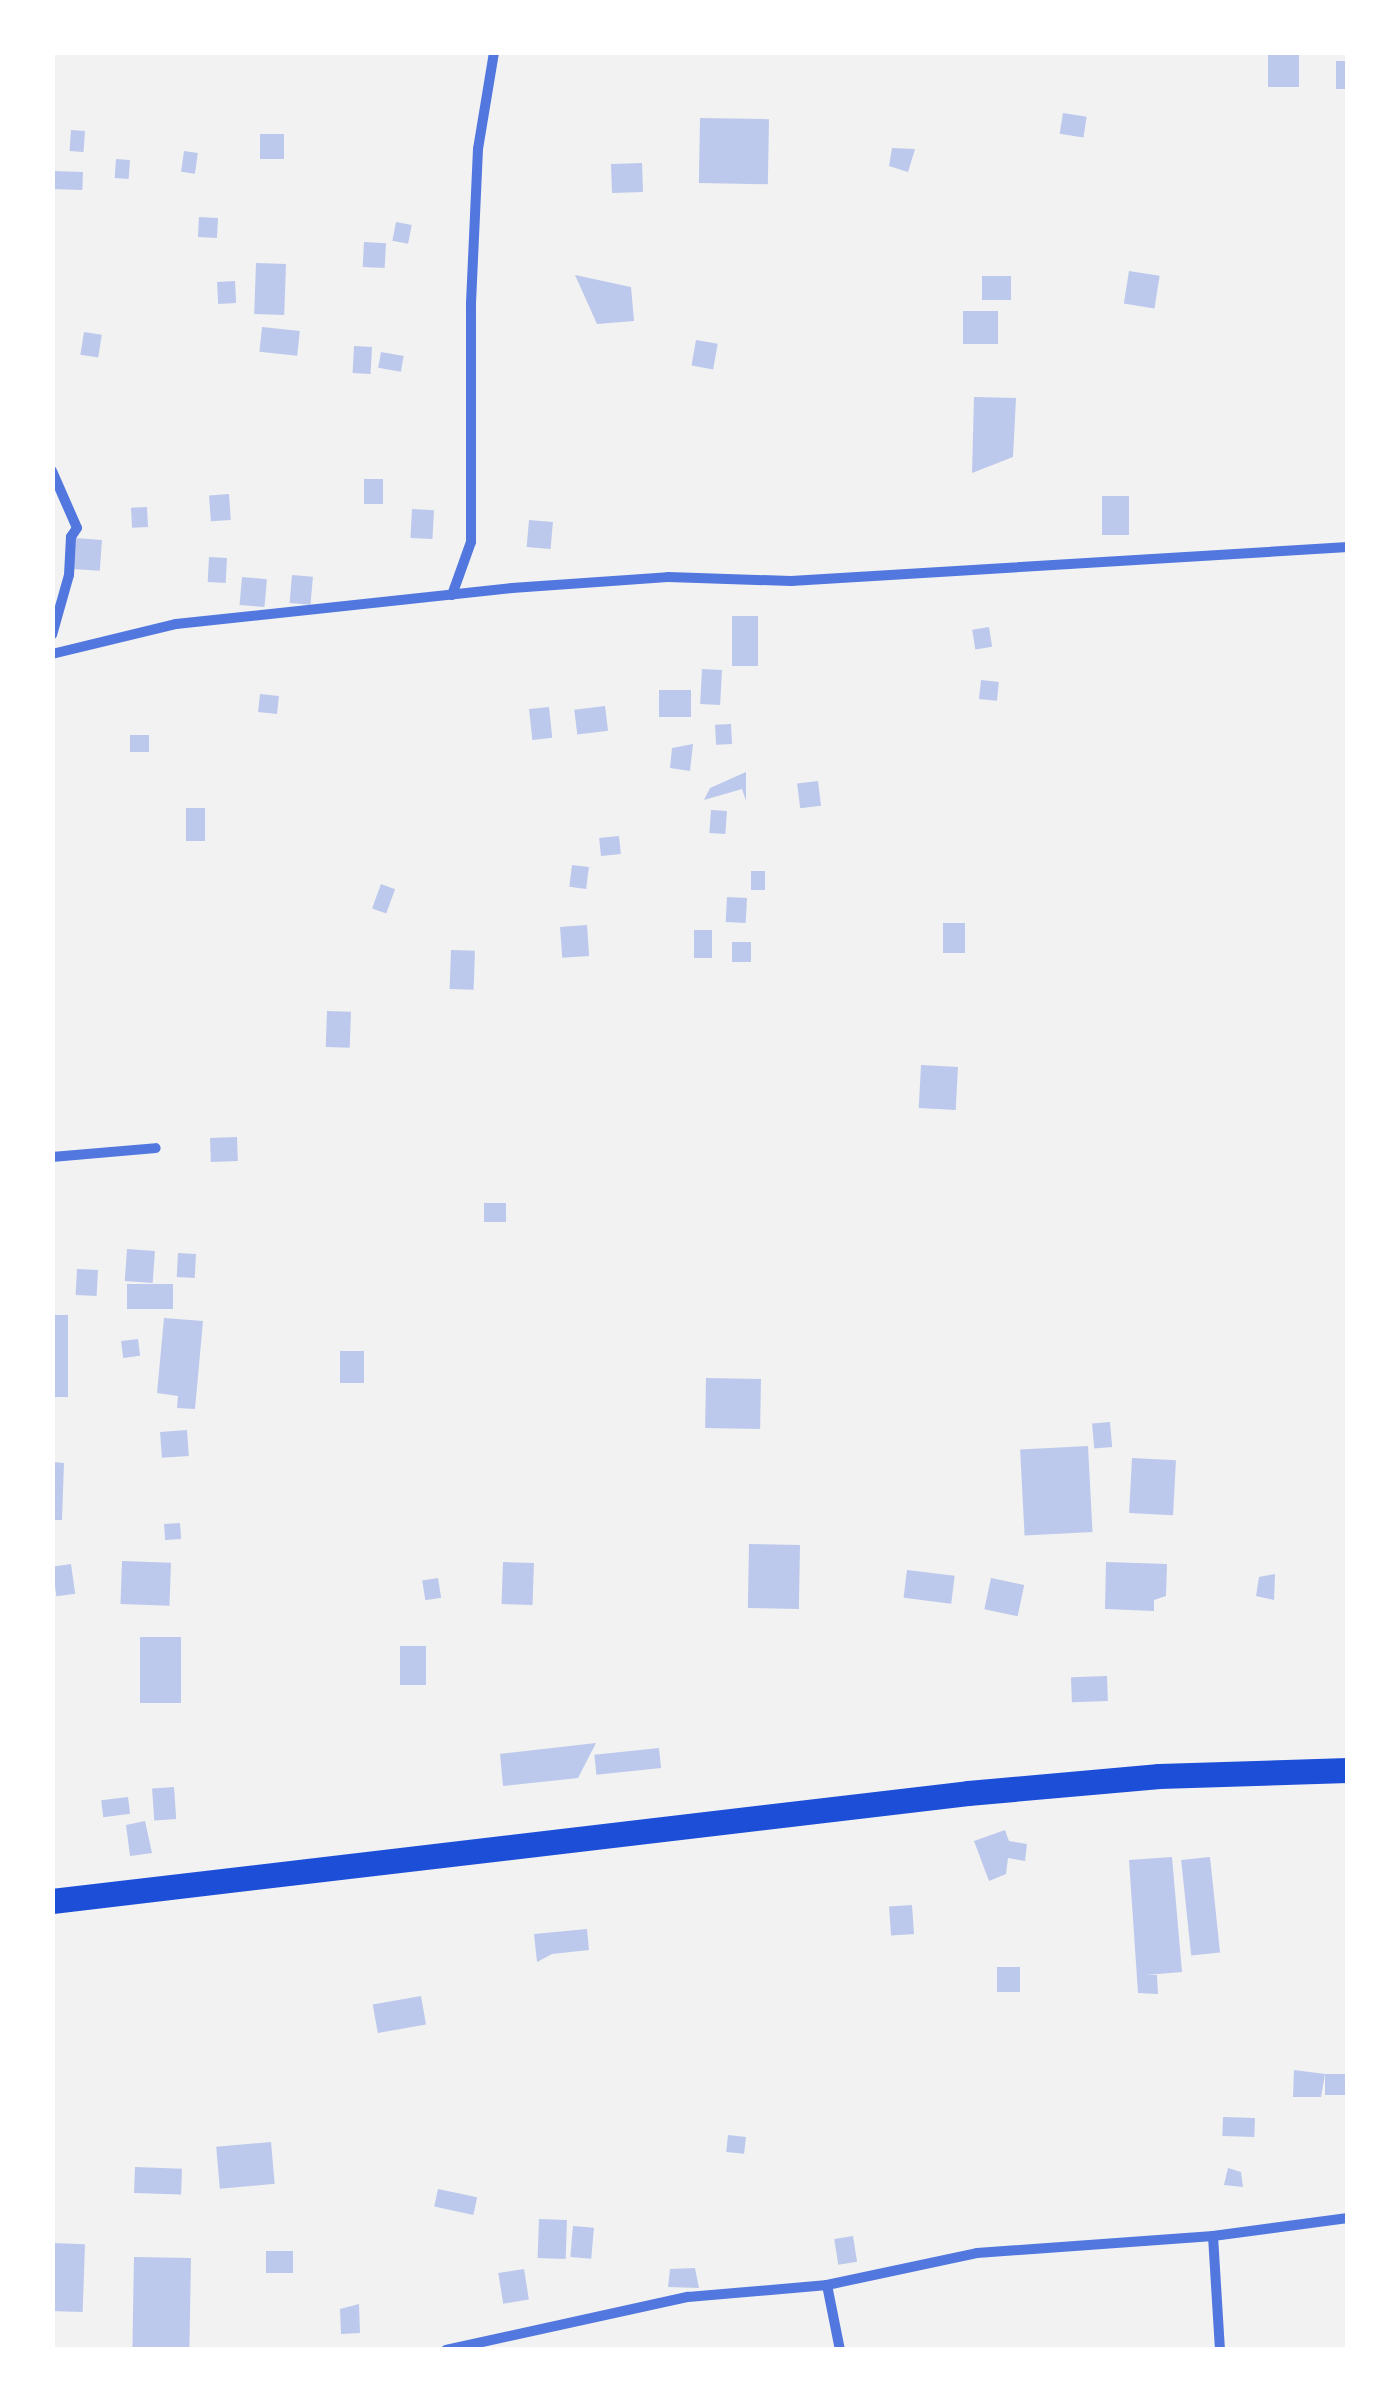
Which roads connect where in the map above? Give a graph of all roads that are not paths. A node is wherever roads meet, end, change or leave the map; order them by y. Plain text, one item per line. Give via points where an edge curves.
1 (494, 52) edge
2 (52, 471) edge
3 (1348, 547) edge
4 (452, 595) junction
5 (52, 635) edge
6 (52, 654) edge
7 (156, 1148) dead end
8 (52, 1156) edge
9 (1348, 1770) edge
10 (52, 1902) edge
11 (1348, 2218) edge
12 (1213, 2236) junction
13 (826, 2284) junction
14 (475, 2347) edge
15 (446, 2350) edge
16 (840, 2350) edge
17 (1220, 2350) edge

1 - 4 street via 478,149 471,542
2 - 5 street via 76,528
3 - 4 street via 791,580 668,577
4 - 6 street via 176,624
7 - 8 street
9 - 10 highway via 1159,1776 968,1793
11 - 12 street
12 - 13 street via 1027,2246
12 - 17 street
13 - 14 street via 688,2297
13 - 16 street
14 - 15 street

